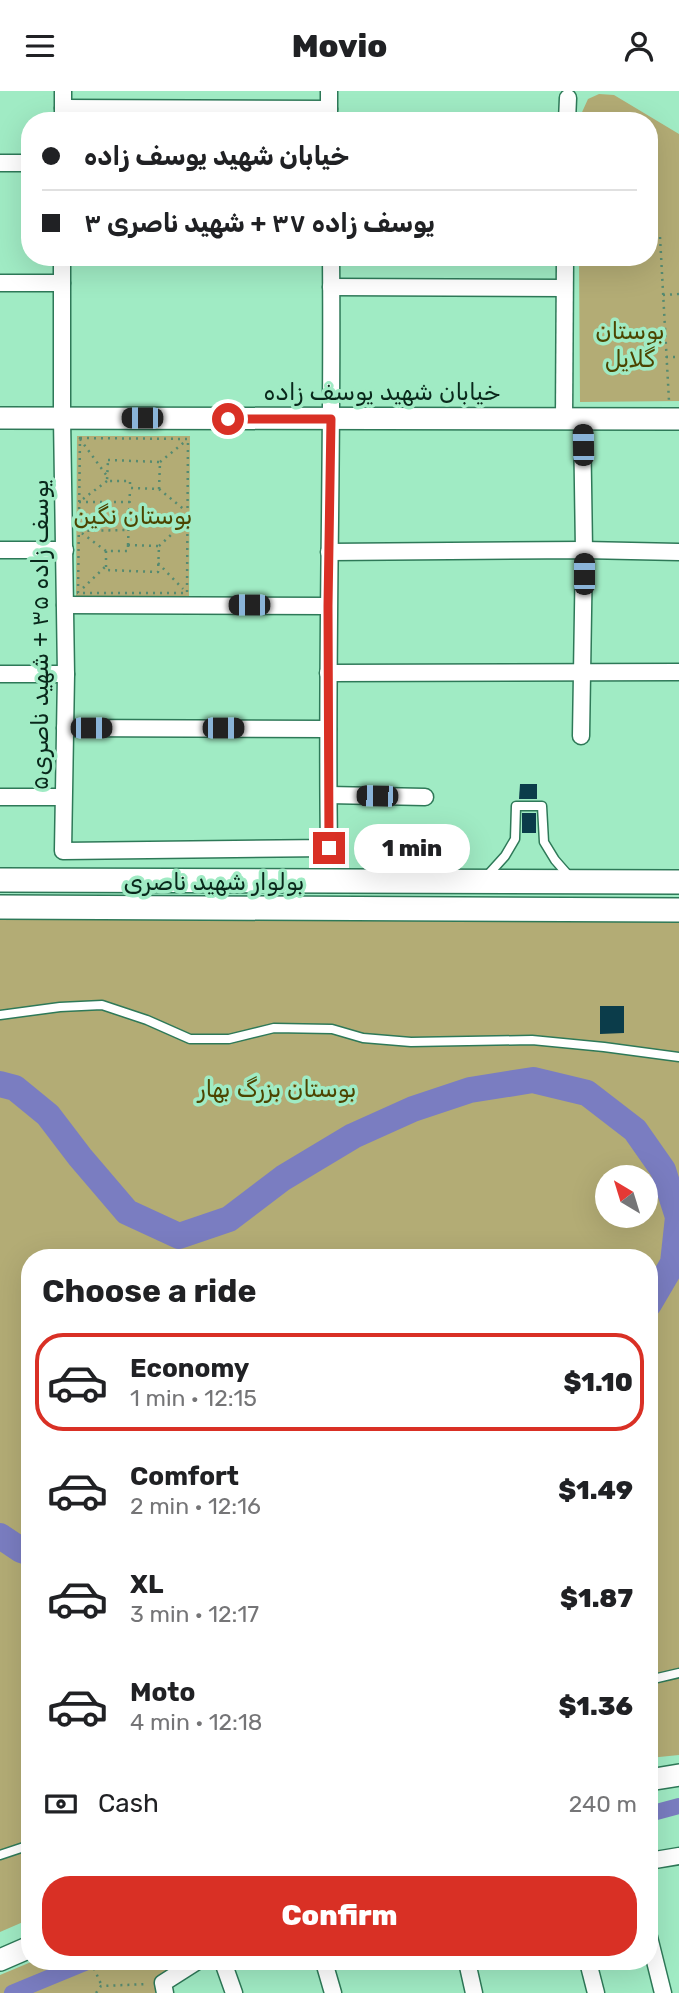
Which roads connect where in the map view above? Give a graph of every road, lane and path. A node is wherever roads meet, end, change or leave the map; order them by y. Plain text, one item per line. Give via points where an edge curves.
1 (329, 91) edge
2 (568, 98) dead end
3 (63, 107) edge
4 (229, 112) edge
5 (329, 112) edge
6 (567, 112) edge
7 (0, 163) edge
8 (21, 163) edge
9 (660, 237) dead end
10 (62, 266) edge
11 (331, 266) edge
12 (565, 266) edge
13 (0, 283) edge
14 (62, 283) junction
15 (331, 287) junction
16 (564, 288) junction
17 (679, 294) edge
18 (663, 295) junction
19 (666, 357) junction
20 (679, 357) edge
21 (0, 418) edge
22 (331, 419) junction
23 (573, 419) junction
24 (674, 419) edge
25 (73, 425) junction
26 (188, 439) junction
27 (160, 462) junction
28 (107, 478) junction
29 (130, 488) junction
30 (159, 489) junction
31 (79, 502) junction
32 (130, 502) junction
33 (129, 514) junction
34 (187, 516) junction
35 (128, 530) junction
36 (79, 531) junction
37 (128, 545) junction
38 (159, 546) junction
39 (0, 550) edge
40 (65, 550) junction
41 (584, 550) junction
42 (106, 551) junction
43 (329, 552) junction
44 (679, 552) edge
45 (158, 563) junction
46 (106, 566) junction
47 (78, 593) junction
48 (187, 593) junction
49 (65, 605) junction
50 (328, 606) junction
51 (583, 671) junction
52 (679, 672) edge
53 (328, 673) junction
54 (0, 674) edge
55 (66, 674) junction
56 (65, 728) junction
57 (328, 729) junction
58 (581, 736) dead end
59 (328, 795) junction
60 (0, 797) edge
61 (63, 797) junction
62 (425, 797) dead end
63 (0, 880) edge
64 (297, 880) junction
65 (482, 881) junction
66 (573, 881) junction
67 (679, 882) edge
68 (0, 907) edge
69 (297, 909) junction
70 (679, 910) edge
71 (0, 1015) edge
72 (679, 1057) edge
73 (679, 1673) edge
74 (658, 1678) edge
75 (679, 1775) edge
76 (658, 1778) edge
77 (21, 1848) edge
78 (0, 1855) edge
79 (679, 1856) edge
80 (658, 1860) edge
81 (21, 1951) edge
82 (0, 1960) edge
83 (94, 1970) edge
84 (187, 1970) edge
85 (226, 1970) edge
86 (326, 1970) edge
87 (469, 1970) edge
88 (590, 1970) edge
89 (657, 1970) edge
90 (101, 1986) junction
91 (164, 1988) edge
92 (96, 1993) edge
93 (234, 1993) edge
94 (333, 1993) edge
95 (474, 1993) edge
96 (596, 1993) edge
97 (663, 1993) edge

1 - 5 street
2 - 6 street
3 - 4 street
7 - 8 street
9 - 18 path
10 - 14 street, یوسف زاده ۳۵ + شهید ناصری۵
11 - 15 street
12 - 16 street
13 - 14 street
14 - 25 street, یوسف زاده ۳۵ + شهید ناصری۵
15 - 16 street
15 - 22 street
16 - 23 street
17 - 18 path
18 - 19 path
19 - 20 path
19 - 24 path
21 - 25 street, خیابان شهید یوسف زاده
22 - 23 street, خیابان شهید یوسف زاده
22 - 25 street, خیابان شهید یوسف زاده
22 - 43 street
23 - 24 street, خیابان شهید یوسف زاده
23 - 41 street
25 - 26 path
25 - 28 path
25 - 31 path
25 - 40 street, یوسف زاده ۳۵ + شهید ناصری۵
26 - 27 path
26 - 34 path
27 - 28 path via 108,460
27 - 30 path
28 - 29 path via 131,481
28 - 31 path
29 - 30 path
29 - 32 path
30 - 34 path
31 - 32 path
31 - 36 path
32 - 33 path
33 - 34 path
33 - 35 path
34 - 38 path
34 - 48 path
35 - 36 path
35 - 37 path
36 - 42 path
36 - 47 path
37 - 38 path
37 - 42 path via 128,551
38 - 45 path
39 - 40 street
40 - 49 street, یوسف زاده ۳۵ + شهید ناصری۵
41 - 43 street
41 - 44 street
41 - 51 street
42 - 46 path
43 - 50 street
45 - 46 path via 158,572 106,570
45 - 48 path
46 - 47 path
47 - 48 path
47 - 49 path
49 - 50 street
49 - 55 street, یوسف زاده ۳۵ + شهید ناصری۵
50 - 53 street
51 - 52 street
51 - 53 street
51 - 58 street
53 - 57 street
54 - 55 street
55 - 56 street, یوسف زاده ۳۵ + شهید ناصری۵
56 - 57 street
56 - 61 street, یوسف زاده ۳۵ + شهید ناصری۵
57 - 59 street
59 - 61 street, یوسف زاده ۳۵ + شهید ناصری۵ via 329,848 63,851
59 - 62 street
60 - 61 street
63 - 64 main road, بولوار شهید ناصری
64 - 65 main road, بولوار شهید ناصری
64 - 69 main road
65 - 66 main road, بولوار شهید ناصری
65 - 66 lane via 515,839 516,806 542,806 544,842
66 - 67 main road, بولوار شهید ناصری
68 - 69 main road, بولوار شهید ناصری
69 - 70 main road, بولوار شهید ناصری
71 - 72 lane via 102,1006 190,1039 229,1039 274,1028 332,1029 363,1038 411,1042 532,1040
73 - 74 lane
75 - 76 street
77 - 78 lane
79 - 80 street
81 - 82 street
83 - 90 path
84 - 91 street
85 - 93 street
86 - 94 street
87 - 95 street
88 - 96 street
89 - 97 street
90 - 91 path
90 - 92 path

